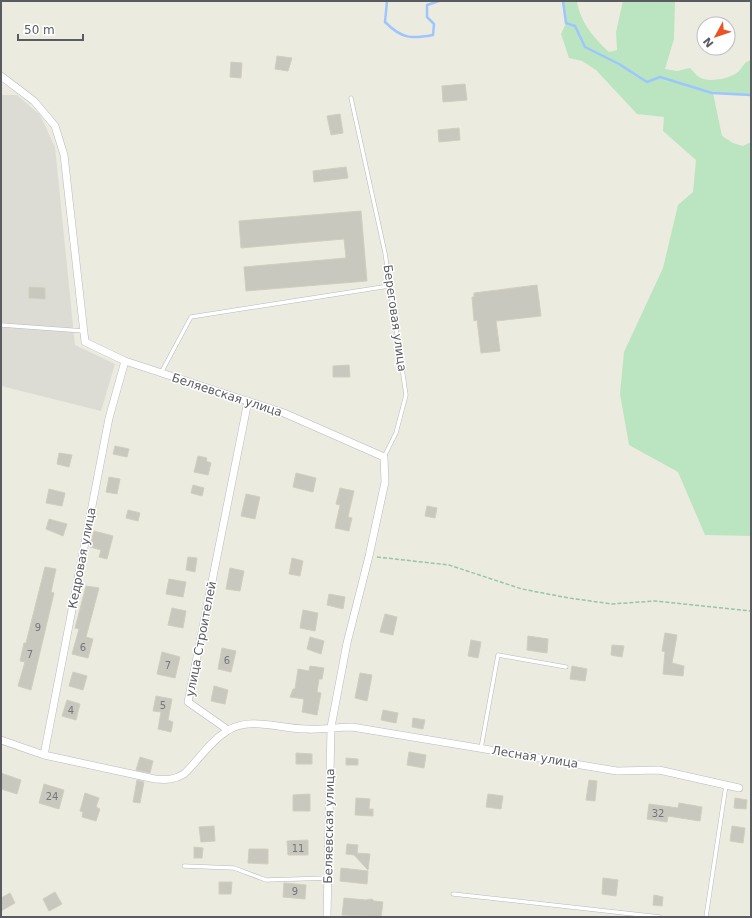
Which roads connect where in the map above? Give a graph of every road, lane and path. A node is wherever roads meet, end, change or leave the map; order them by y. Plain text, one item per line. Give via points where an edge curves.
1 (1, 76) edge
2 (351, 98) dead end
3 (389, 286) junction
4 (1, 325) edge
5 (84, 331) junction
6 (125, 361) junction
7 (161, 373) junction
8 (248, 401) junction
9 (384, 457) junction
10 (369, 556) junction
11 (751, 611) edge
12 (566, 667) dead end
13 (331, 727) junction
14 (228, 730) junction
15 (1, 740) edge
16 (481, 748) junction
17 (44, 755) junction
18 (726, 785) junction
19 (739, 788) dead end
20 (184, 866) dead end
21 (328, 878) junction
22 (453, 894) dead end
23 (327, 917) edge
24 (660, 917) edge
25 (706, 917) edge

1 - 5 street, Беляевская улица via 34,101 55,126 64,155
2 - 3 lane, Береговая улица via 385,253
3 - 7 lane via 191,317
3 - 9 lane, Береговая улица via 406,395 396,433
4 - 5 lane
5 - 6 street, Беляевская улица via 85,342
6 - 7 street, Беляевская улица
6 - 17 street, Кедровая улица via 109,418
7 - 8 street, Беляевская улица
8 - 9 street, Беляевская улица via 284,413
8 - 14 street, улица Строителей via 188,702
9 - 10 street via 386,482
10 - 11 path via 449,565 522,589 569,598 612,604 655,601
10 - 13 street via 347,643
12 - 16 lane via 498,655
13 - 14 street, Лесная улица via 307,730 252,724
13 - 16 street, Лесная улица via 352,727
13 - 21 street, Беляевская улица
14 - 17 street via 177,778 155,779
15 - 17 street
16 - 18 street, Лесная улица via 617,770 659,770
18 - 19 street, Лесная улица
18 - 25 lane
20 - 21 lane via 234,868 266,880
21 - 23 street, Беляевская улица
22 - 24 lane

